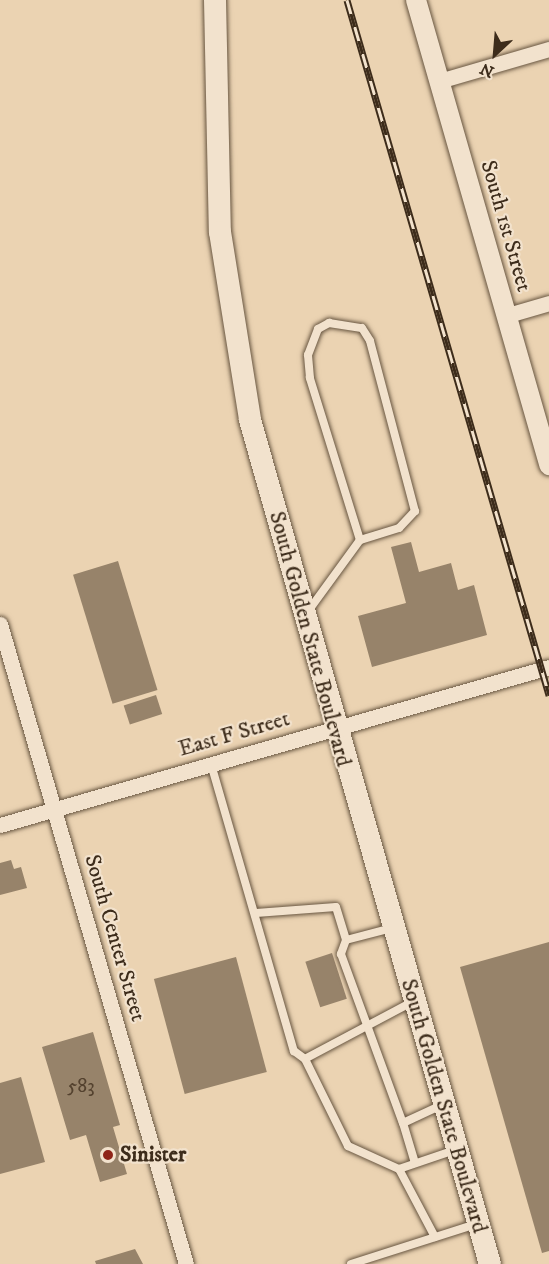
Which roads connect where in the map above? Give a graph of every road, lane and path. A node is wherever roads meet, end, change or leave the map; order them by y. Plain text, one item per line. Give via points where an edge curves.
1 (215, 0) edge
2 (416, 0) edge
3 (549, 49) edge
4 (439, 81) junction
5 (549, 303) edge
6 (508, 315) junction
7 (549, 465) edge
8 (360, 540) junction
9 (304, 616) junction
10 (0, 624) edge
11 (549, 667) edge
12 (334, 729) junction
13 (211, 764) junction
14 (54, 809) junction
15 (0, 825) edge
16 (256, 913) junction
17 (392, 928) junction
18 (345, 940) junction
19 (413, 1001) junction
20 (368, 1025) junction
21 (304, 1059) junction
22 (443, 1104) junction
23 (403, 1124) junction
24 (456, 1149) junction
25 (416, 1163) junction
26 (399, 1169) junction
27 (478, 1224) junction
28 (435, 1237) junction
29 (186, 1264) edge
30 (351, 1264) edge
31 (490, 1264) edge

1 - 9 main road, South Golden State Boulevard via 219,212 250,420
2 - 4 street, South 1st Street
3 - 4 street
4 - 6 street, South 1st Street
5 - 6 street
6 - 7 street, South 1st Street
8 - 8 lane via 310,378 308,355 318,329 328,323 362,328 370,341 416,511 399,528
8 - 9 lane
9 - 12 main road, South Golden State Boulevard
10 - 14 street, South Center Street
11 - 12 street, East F Street
12 - 13 street, East F Street
12 - 17 main road, South Golden State Boulevard
13 - 14 street, East F Street
13 - 16 lane
14 - 15 street, East F Street
14 - 29 street, South Center Street
16 - 18 lane via 336,907
16 - 21 lane via 294,1051
17 - 18 lane
17 - 19 main road, South Golden State Boulevard
18 - 20 lane via 341,954
19 - 20 lane
19 - 22 main road, South Golden State Boulevard
20 - 21 lane
20 - 23 lane
21 - 26 lane via 348,1146
22 - 23 lane
22 - 24 main road, South Golden State Boulevard
23 - 25 lane
24 - 25 lane
24 - 27 main road, South Golden State Boulevard
25 - 26 lane
26 - 28 lane
27 - 28 lane
27 - 31 main road, South Golden State Boulevard
28 - 30 lane

